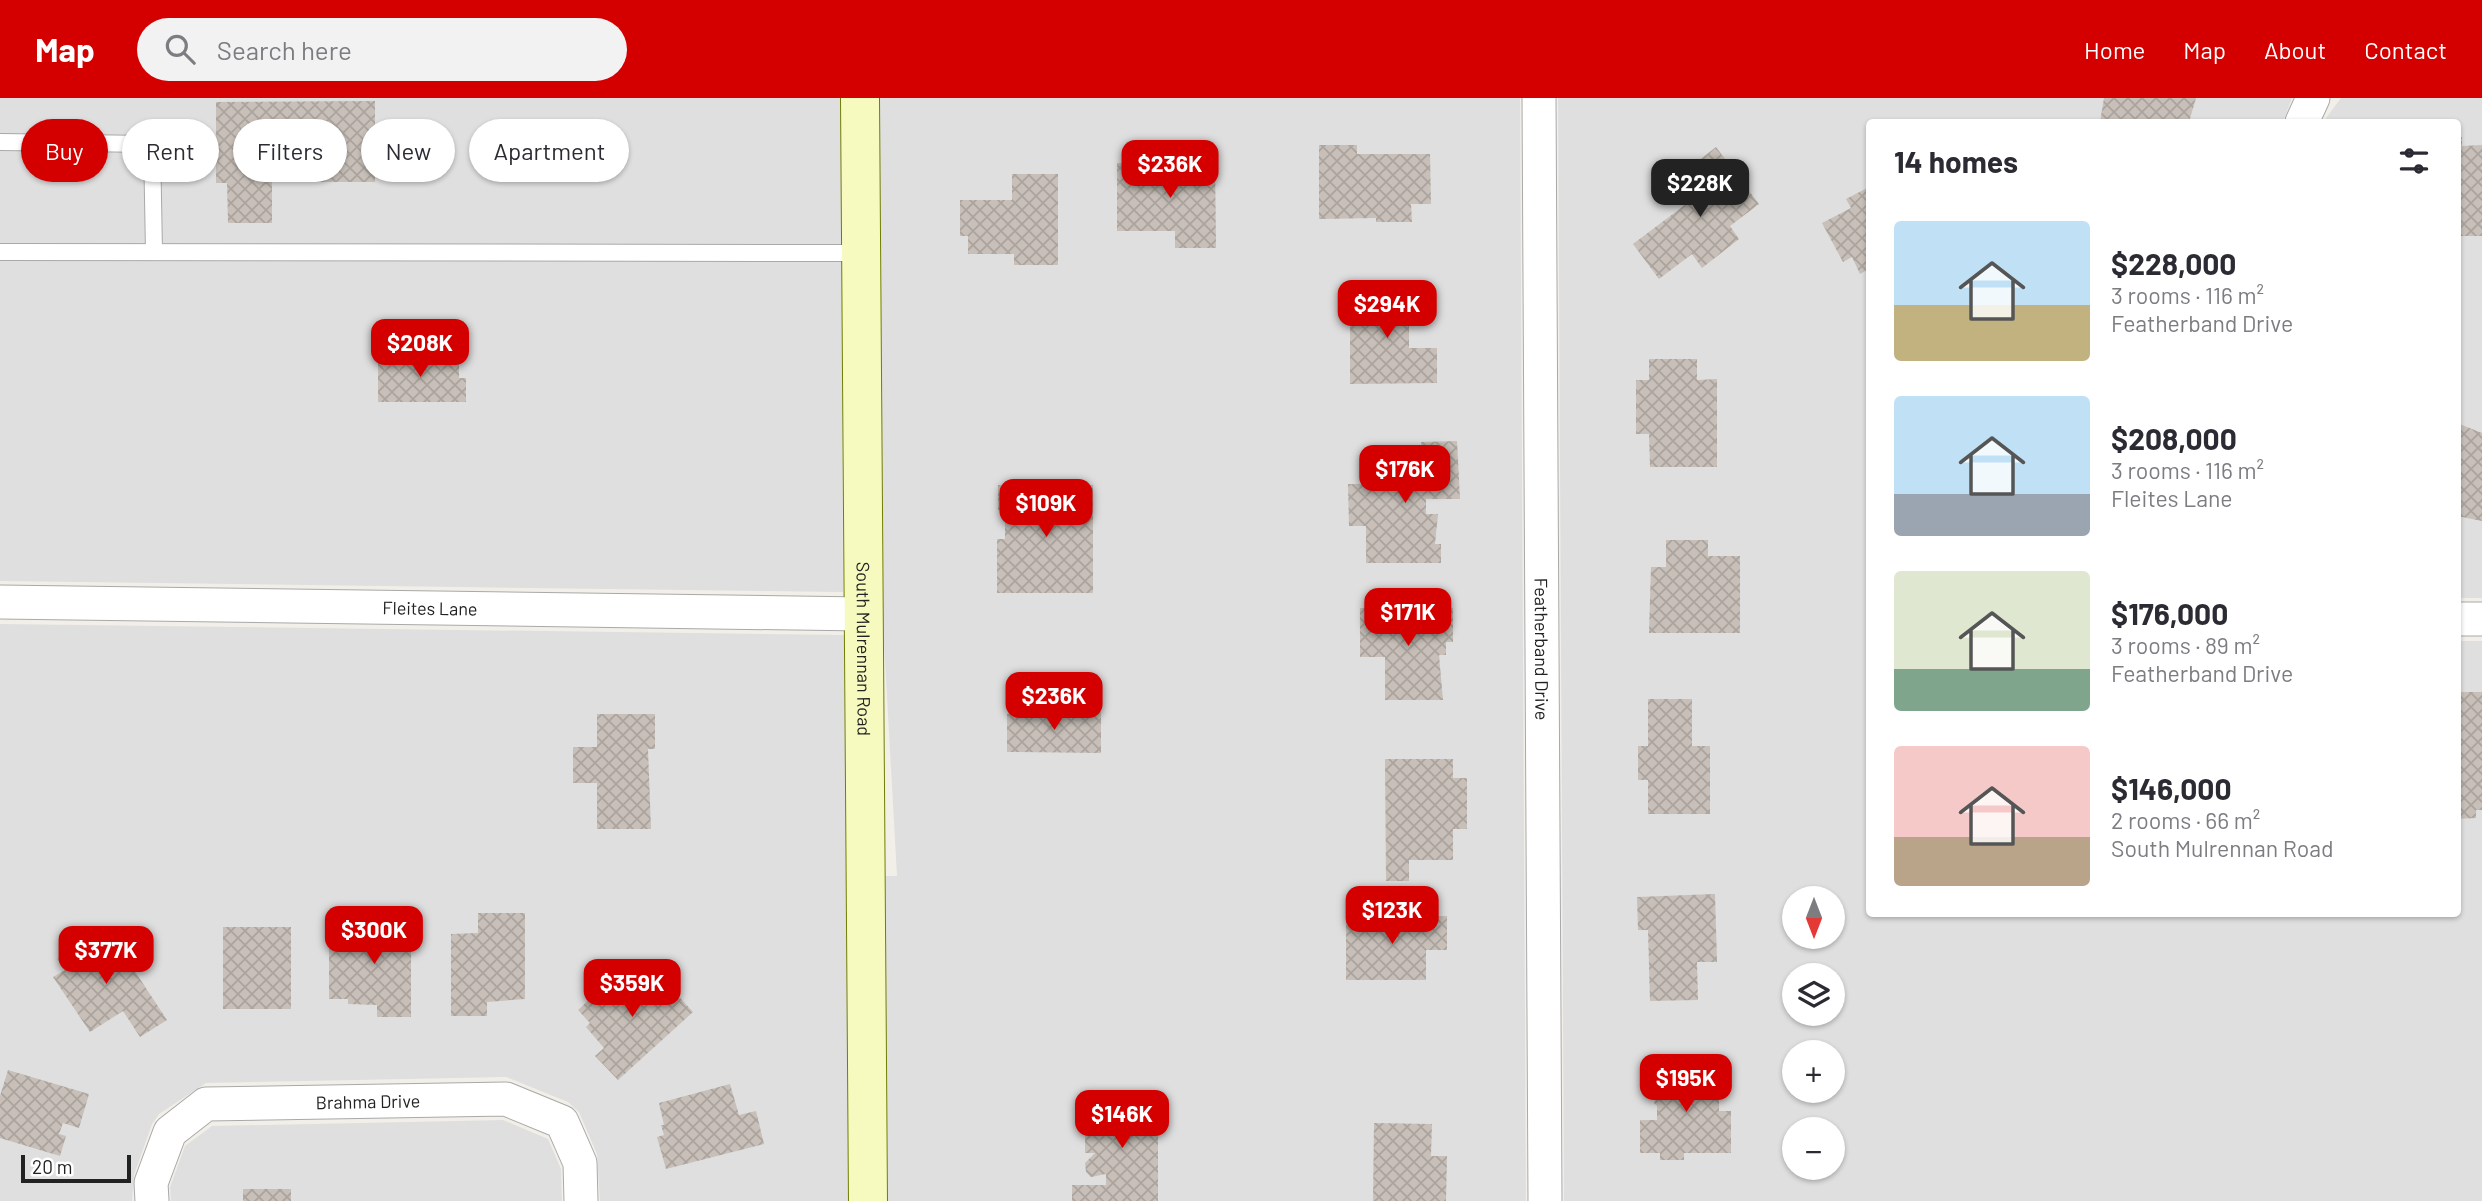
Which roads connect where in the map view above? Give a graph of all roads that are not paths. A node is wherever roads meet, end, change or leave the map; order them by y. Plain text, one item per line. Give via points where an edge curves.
1 (860, 98) edge
2 (1539, 98) edge
3 (2313, 98) edge
4 (2303, 119) edge
5 (0, 142) edge
6 (0, 252) edge
7 (154, 252) junction
8 (861, 253) junction
9 (0, 602) edge
10 (863, 614) junction
11 (2461, 619) edge
12 (2482, 620) edge
13 (152, 1201) edge
14 (581, 1201) edge
15 (869, 1201) edge
16 (1545, 1201) edge

1 - 8 street, South Mulrennan Road
2 - 16 street, Featherband Drive
3 - 4 street
5 - 7 lane via 152,144
6 - 7 lane
7 - 8 lane
8 - 10 street, South Mulrennan Road
9 - 10 street, Fleites Lane
10 - 15 street, South Mulrennan Road
11 - 12 street
13 - 14 street, Brahma Drive via 151,1183 170,1132 206,1104 506,1099 562,1122 580,1163

